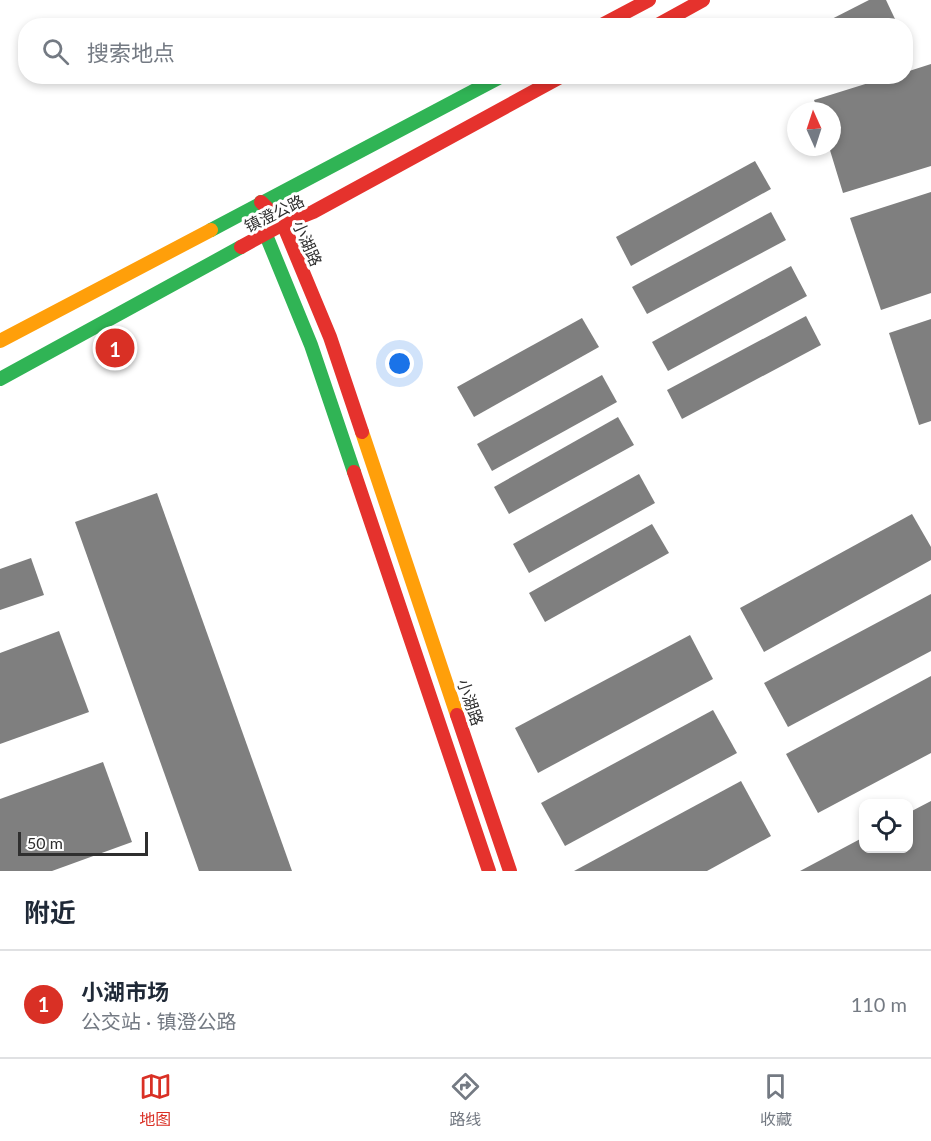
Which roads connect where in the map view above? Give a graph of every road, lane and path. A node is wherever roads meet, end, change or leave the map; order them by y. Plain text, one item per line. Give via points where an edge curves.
1 (649, 0) edge
2 (703, 0) edge
3 (615, 18) edge
4 (670, 18) edge
5 (487, 84) edge
6 (547, 84) edge
7 (261, 202) junction
8 (283, 224) junction
9 (266, 235) junction
10 (1, 336) edge
11 (0, 379) edge
12 (489, 871) edge
13 (510, 871) edge

1 - 3 street
2 - 4 street
5 - 7 street, 镇澄公路
6 - 8 street, 镇澄公路 via 313,212
7 - 8 street, 小湖路
7 - 9 street
7 - 10 street, 镇澄公路
8 - 9 street, 镇澄公路
8 - 13 street, 小湖路 via 330,337
9 - 11 street, 镇澄公路
9 - 12 street via 311,345

